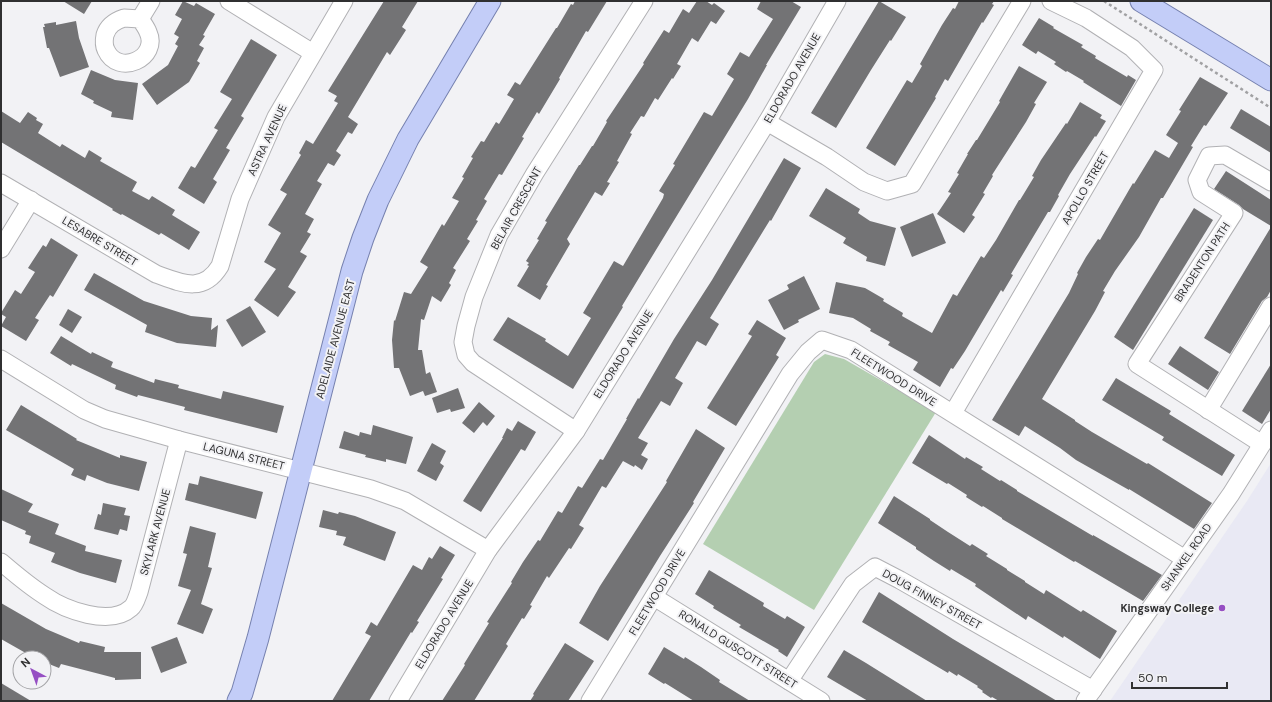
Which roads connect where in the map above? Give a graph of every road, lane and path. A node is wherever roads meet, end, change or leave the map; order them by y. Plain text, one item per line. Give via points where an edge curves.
1 (151, 1) edge
2 (229, 1) edge
3 (344, 1) edge
4 (490, 1) edge
5 (644, 1) edge
6 (837, 1) edge
7 (1022, 1) edge
8 (1051, 1) edge
9 (1104, 1) edge
10 (1141, 1) edge
11 (140, 20) dead end
12 (313, 53) junction
13 (1271, 80) edge
14 (1271, 108) edge
15 (767, 122) junction
16 (1271, 182) edge
17 (1, 183) edge
18 (31, 200) junction
19 (1, 249) edge
20 (204, 282) joint
21 (1271, 306) edge
22 (1, 359) edge
23 (1208, 410) junction
24 (953, 414) junction
25 (576, 431) junction
26 (1267, 437) edge
27 (179, 440) junction
28 (301, 470) junction
29 (488, 550) junction
30 (1185, 559) junction
31 (1, 562) edge
32 (654, 596) junction
33 (789, 681) junction
34 (1089, 695) edge
35 (238, 701) edge
36 (398, 701) edge
37 (590, 701) edge
38 (821, 701) edge

1 - 11 street
2 - 12 street
3 - 12 street, ASTRA AVENUE
4 - 28 main road, ADELAIDE AVENUE EAST via 408,139 378,200 352,271
5 - 25 street, BELAIR CRESCENT via 499,235 474,297 463,342 466,355 474,363
6 - 15 street, ELDORADO AVENUE
7 - 15 street via 912,184 887,191 864,182
8 - 24 street, APOLLO STREET via 1086,18 1132,48 1154,70
9 - 14 path
10 - 13 main road
12 - 20 street, ASTRA AVENUE via 276,117 240,199 220,266 215,275
15 - 25 street, ELDORADO AVENUE
16 - 23 street, BRADENTON PATH via 1225,154 1209,156 1197,180 1201,192 1234,213 1137,364
17 - 18 street, LESABRE STREET
18 - 19 street
18 - 20 street, LESABRE STREET via 156,274 194,285
21 - 23 street
22 - 27 street, LAGUNA STREET via 84,410 104,419
23 - 26 street, BRADENTON PATH
24 - 30 street, FLEETWOOD DRIVE
24 - 32 street, FLEETWOOD DRIVE via 851,350 822,340 790,374
25 - 29 street, ELDORADO AVENUE
26 - 30 street, SHANKEL ROAD
27 - 28 street, LAGUNA STREET
27 - 31 street, SKYLARK AVENUE via 139,592 132,608 118,616 105,617 64,606 46,597
28 - 29 street, LAGUNA STREET via 372,489 405,501
28 - 35 main road, ADELAIDE AVENUE EAST via 258,638
29 - 36 street, ELDORADO AVENUE
30 - 34 street, SHANKEL ROAD
32 - 33 street, RONALD GUSCOTT STREET
32 - 37 street, FLEETWOOD DRIVE
33 - 34 street, DOUG FINNEY STREET via 853,584 875,567
33 - 38 street, RONALD GUSCOTT STREET

